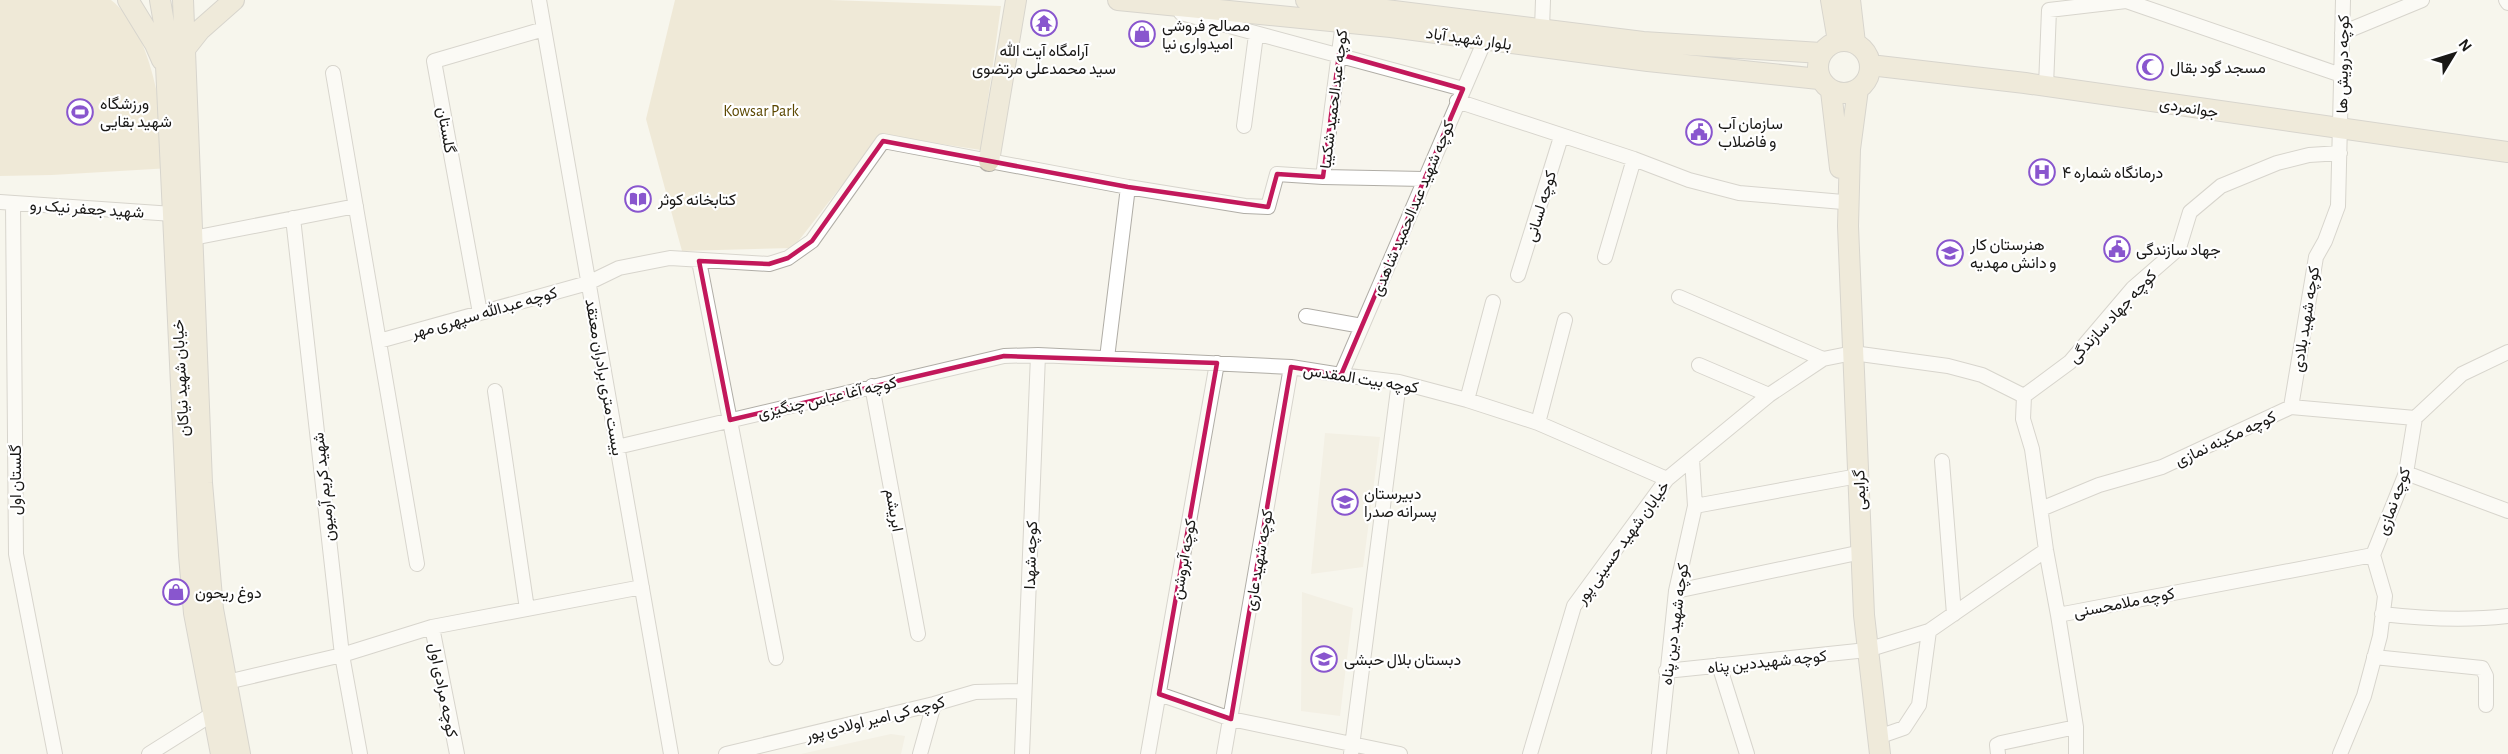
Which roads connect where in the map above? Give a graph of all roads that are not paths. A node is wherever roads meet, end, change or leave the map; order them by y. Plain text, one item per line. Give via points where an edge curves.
1 (128, 0) edge
2 (160, 0) edge
3 (183, 0) edge
4 (234, 0) edge
5 (539, 0) edge
6 (1016, 0) edge
7 (1119, 0) edge
8 (1306, 0) edge
9 (1543, 0) edge
10 (1832, 0) edge
11 (1850, 0) edge
12 (2343, 0) edge
13 (2422, 0) edge
14 (1147, 3) junction
15 (1343, 22) junction
16 (544, 29) junction
17 (1542, 29) junction
18 (2342, 33) junction
19 (1256, 35) junction
20 (1485, 40) junction
21 (1846, 42) junction
22 (185, 49) junction
23 (1799, 52) junction
24 (1821, 53) junction
25 (1339, 54) junction
26 (1870, 65) junction
27 (166, 70) junction
28 (333, 73) dead end
29 (2341, 75) junction
30 (1796, 76) junction
31 (1825, 85) junction
32 (2046, 86) junction
33 (1858, 89) junction
34 (1460, 95) junction
35 (1244, 126) dead end
36 (2341, 128) junction
37 (1562, 137) junction
38 (2508, 152) edge
39 (2340, 153) junction
40 (1634, 159) junction
41 (989, 161) junction
42 (1323, 177) junction
43 (1424, 179) junction
44 (1128, 187) junction
45 (7, 202) edge
46 (1843, 202) junction
47 (356, 206) junction
48 (173, 214) junction
49 (293, 218) junction
50 (1848, 226) junction
51 (193, 238) junction
52 (1605, 257) dead end
53 (699, 261) junction
54 (1518, 275) dead end
55 (588, 283) junction
56 (1679, 297) dead end
57 (1492, 302) dead end
58 (480, 313) junction
59 (1306, 316) dead end
60 (1565, 320) dead end
61 (1362, 326) junction
62 (379, 341) junction
63 (2508, 352) edge
64 (1853, 353) junction
65 (1038, 355) junction
66 (1107, 358) junction
67 (1823, 359) junction
68 (1217, 363) junction
69 (1699, 365) dead end
70 (1291, 367) junction
71 (1341, 375) junction
72 (1399, 382) junction
73 (872, 386) junction
74 (495, 391) dead end
75 (1768, 395) junction
76 (2024, 396) junction
77 (1467, 400) junction
78 (2291, 407) junction
79 (2415, 418) junction
80 (730, 420) junction
81 (1538, 423) junction
82 (617, 447) junction
83 (1692, 459) junction
84 (1942, 461) dead end
85 (2406, 473) junction
86 (1858, 476) junction
87 (1667, 479) junction
88 (1695, 506) junction
89 (2041, 509) junction
90 (2508, 511) edge
91 (2046, 550) junction
92 (1862, 552) junction
93 (2373, 555) junction
94 (417, 564) dead end
95 (642, 587) junction
96 (1676, 591) junction
97 (527, 609) junction
98 (1954, 614) junction
99 (2382, 614) junction
100 (2058, 615) junction
101 (2508, 616) edge
102 (432, 627) junction
103 (1929, 631) junction
104 (918, 634) dead end
105 (1867, 650) junction
106 (342, 655) junction
107 (2374, 657) junction
108 (776, 658) dead end
109 (1719, 666) junction
110 (1666, 671) junction
111 (226, 682) junction
112 (1024, 691) junction
113 (1159, 694) junction
114 (934, 705) junction
115 (2486, 705) dead end
116 (214, 713) junction
117 (1231, 719) junction
118 (2076, 727) junction
119 (1879, 746) edge
120 (1352, 749) edge
121 (55, 754) edge
122 (149, 754) edge
123 (221, 754) edge
124 (240, 754) edge
125 (360, 754) edge
126 (457, 754) edge
127 (671, 754) edge
128 (726, 754) edge
129 (920, 754) edge
130 (1022, 754) edge
131 (1148, 754) edge
132 (1224, 754) edge
133 (1400, 754) edge
134 (1530, 754) edge
135 (1659, 754) edge
136 (1747, 754) edge
137 (1998, 754) edge
138 (2076, 754) edge
139 (2340, 754) edge

1 - 27 main road
2 - 27 main road, خیابان شهید نیاکان
3 - 22 main road, خیابان شهید نیاکان
4 - 22 main road
5 - 16 street, بیست متری برادران معتقد
6 - 41 main road
7 - 14 main road, بلوار شهید آباد
8 - 17 main road, بلوار شهید آباد
9 - 17 street
10 - 21 main road
11 - 21 main road
12 - 18 street, کوچه درویش ها
13 - 18 street
14 - 15 main road, بلوار شهید آباد
14 - 19 street
15 - 20 main road, بلوار شهید آباد
15 - 25 street, کوچه عبدالحمید شکیبا
16 - 55 street, بیست متری برادران معتقد
16 - 58 street, گلستان via 434,61
17 - 23 main road, بلوار شهید آباد via 1643,42
18 - 29 street, کوچه درویش ها
19 - 25 street
19 - 35 street
20 - 30 main road, بلوار شهید آباد
20 - 34 street, کوچه شهید عبدالحمید شاهدی
21 - 24 main road via 1827,46
21 - 26 main road via 1865,52
22 - 51 main road, خیابان شهید نیاکان
23 - 24 main road, بلوار شهید آباد
23 - 30 main road
24 - 31 main road via 1818,61
25 - 34 street
25 - 42 street, کوچه عبدالحمید شکیبا
26 - 32 main road, جوانمردی
26 - 33 main road via 1868,78
27 - 48 main road, خیابان شهید نیاکان
28 - 47 street
29 - 32 street via 2126,1 2049,10
29 - 36 street, کوچه درویش ها
30 - 31 main road, بلوار شهید آباد
31 - 33 main road via 1848,93
31 - 46 main road
32 - 36 main road, جوانمردی
33 - 50 main road via 1850,149
34 - 37 street
34 - 43 street, کوچه شهید عبدالحمید شاهدی
36 - 38 main road, جوانمردی
36 - 39 street, کوچه شهید بلادی
37 - 40 street
37 - 54 street, کوچه لسانی
39 - 76 street, کوچه جهاد سازندگی via 2277,163 2221,186 2190,212 2179,248 2133,288 2070,362
39 - 78 street, کوچه شهید بلادی via 2338,206 2316,257
40 - 46 street via 1689,180 1739,193
40 - 52 street
41 - 44 street
41 - 53 street, کوچه عبدالله سپهری مهر via 883,141 812,241 788,258 769,264
42 - 43 street
42 - 44 street via 1277,174 1268,207
43 - 61 street, کوچه شهید عبدالحمید شاهدی
44 - 66 street
45 - 48 street, شهید جعفر نیک رو
45 - 121 street, گلستان اول via 16,554
46 - 50 main road
47 - 49 street
47 - 62 street
48 - 116 main road, خیابان شهید نیاکان via 189,555 194,613
49 - 51 street
49 - 106 street, شهید کریم آرمیون
50 - 64 main road, گرایمی
51 - 111 main road, خیابان شهید نیاکان via 207,554
53 - 55 street, کوچه عبدالله سپهری مهر via 670,258 629,266
53 - 80 street
55 - 58 street, کوچه عبدالله سپهری مهر
55 - 82 street, بیست متری برادران معتقد
56 - 67 street
57 - 77 street
58 - 62 street, کوچه عبدالله سپهری مهر
59 - 61 street
60 - 81 street
61 - 71 street, کوچه شهید عبدالحمید شاهدی
62 - 94 street
63 - 79 street via 2462,374
64 - 67 street, خیابان شهید حسینی پور
64 - 76 street via 1948,366 1982,375
64 - 86 main road, گرایمی
65 - 66 street, کوچه بیت المقدس
65 - 73 street, کوچه آغا عباس چنگیزی via 1004,356
65 - 112 street, کوچه شهدا
66 - 68 street, کوچه بیت المقدس
67 - 75 street, خیابان شهید حسینی پور
68 - 70 street, کوچه بیت المقدس
68 - 113 street, کوچه آبروشن
69 - 75 street
70 - 71 street, کوچه بیت المقدس
70 - 117 street, کوچه شهید عاری
71 - 72 street, کوچه بیت المقدس
72 - 77 street, کوچه بیت المقدس
72 - 120 street
73 - 80 street, کوچه آغا عباس چنگیزی
73 - 104 street, ابریشم
74 - 97 street
75 - 83 street, خیابان شهید حسینی پور
76 - 89 street, کوچه ملامحسنی via 2023,419 2032,448
77 - 81 street, کوچه بیت المقدس
78 - 79 street, کوچه مکینه نمازی
78 - 89 street, کوچه مکینه نمازی via 2162,467 2098,485
79 - 85 street, کوچه نمازی
80 - 82 street, کوچه آغا عباس چنگیزی
80 - 108 street
81 - 87 street, کوچه بیت المقدس
82 - 95 street, بیست متری برادران معتقد
83 - 87 street, خیابان شهید حسینی پور
83 - 88 street, کوچه شهید دین پناه
84 - 98 street
85 - 90 street
85 - 93 street, کوچه نمازی
86 - 88 street
86 - 92 main road, گرایمی
87 - 134 street, خیابان شهید حسینی پور via 1574,606
88 - 96 street, کوچه شهید دین پناه
89 - 91 street, کوچه ملامحسنی
91 - 98 street, کوچه شهیددین پناه
91 - 100 street, کوچه ملامحسنی
92 - 96 street
92 - 105 main road, گرایمی
93 - 99 street via 2385,596
93 - 100 street, کوچه ملامحسنی
95 - 97 street
95 - 127 street, بیست متری برادران معتقد
96 - 110 street, کوچه شهید دین پناه
97 - 102 street
98 - 103 street, کوچه شهیددین پناه
99 - 101 street via 2432,620
99 - 107 street
100 - 118 street
102 - 106 street
102 - 126 street, کوچه مرادی اول
103 - 105 street, کوچه شهیددین پناه
103 - 119 street via 1919,705 1904,728
105 - 109 street, کوچه شهیددین پناه
105 - 119 main road, گرایمی
106 - 111 street
106 - 125 street, شهید کریم آرمیون
107 - 115 street via 2482,668 2486,676
107 - 139 street via 2364,696
109 - 110 street, کوچه شهیددین پناه
109 - 136 street
110 - 135 street, کوچه شهید دین پناه
111 - 124 main road, خیابان شهید نیاکان
112 - 114 street, کوچه کی امیر اولادی پور via 975,692
112 - 130 street, کوچه شهدا
113 - 117 street
113 - 131 street, کوچه آبروشن
114 - 128 street, کوچه کی امیر اولادی پور
114 - 129 street
116 - 122 street
116 - 123 main road, خیابان شهید نیاکان
117 - 120 street
117 - 132 street, کوچه شهید عاری
118 - 137 street via 2001,743 1997,745
118 - 138 street
120 - 133 street

